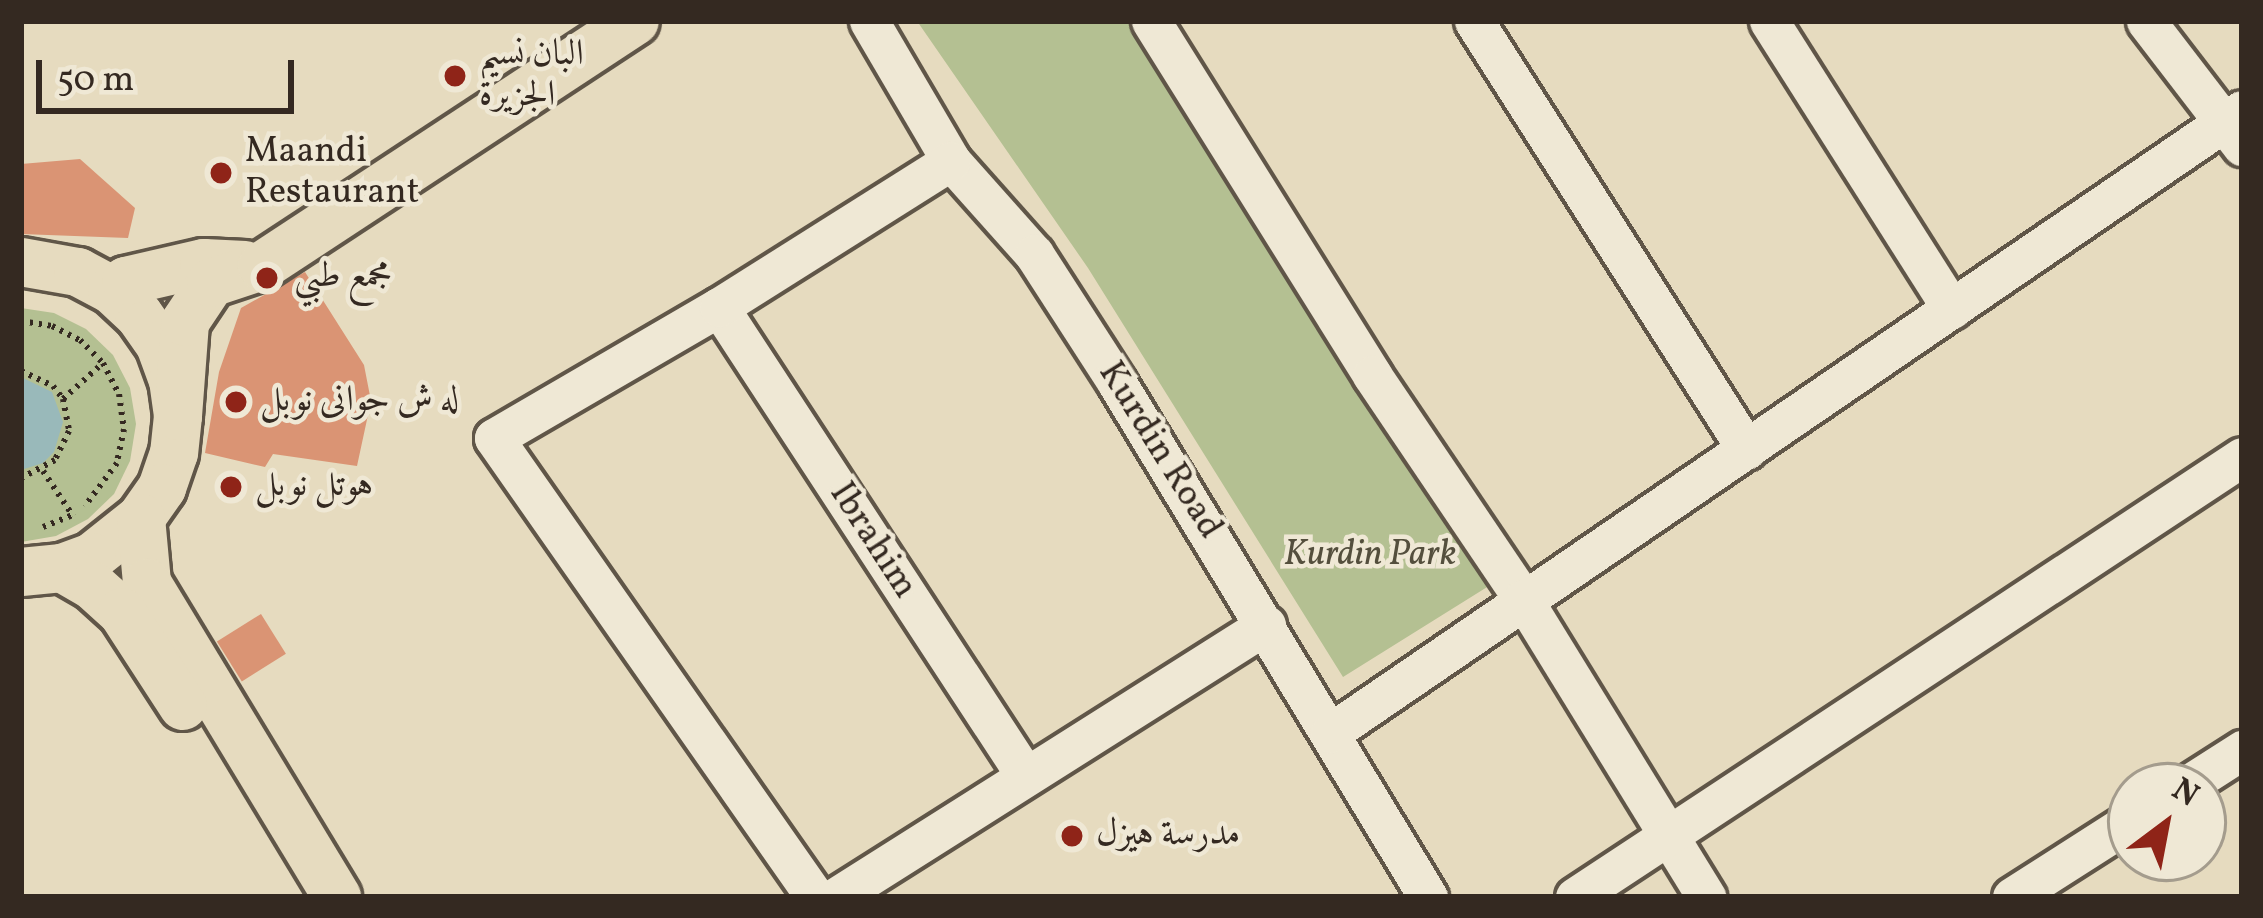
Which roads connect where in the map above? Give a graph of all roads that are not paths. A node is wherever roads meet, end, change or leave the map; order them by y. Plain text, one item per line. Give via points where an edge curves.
1 (635, 21) edge
2 (869, 21) edge
3 (1474, 21) edge
4 (1769, 21) edge
5 (2146, 21) edge
6 (1156, 23) edge
7 (2236, 126) edge
8 (950, 161) junction
9 (21, 262) edge
10 (262, 266) junction
11 (112, 290) junction
12 (718, 307) junction
13 (1952, 309) junction
14 (178, 416) junction
15 (1747, 450) junction
16 (2242, 457) edge
17 (141, 518) junction
18 (41, 556) edge
19 (1523, 599) junction
20 (1266, 625) junction
21 (1330, 733) junction
22 (1025, 776) junction
23 (1670, 833) junction
24 (2107, 836) edge
25 (302, 897) edge
26 (337, 897) edge
27 (815, 897) edge
28 (836, 897) edge
29 (1428, 897) edge
30 (1575, 897) edge
31 (1706, 897) edge
32 (2012, 897) edge

1 - 10 main road
2 - 8 street, Kurdin Road
3 - 15 street
4 - 13 street
5 - 7 street
6 - 19 street via 1372,375
7 - 13 street
8 - 12 street
8 - 20 street, Kurdin Road via 1034,254
9 - 11 main road via 78,272
10 - 11 main road via 204,263
10 - 14 main road via 211,284 185,322
11 - 14 main road via 160,345
12 - 22 street, Ibrahim
12 - 27 street via 494,438
13 - 15 street
14 - 17 main road via 162,488
15 - 19 street
16 - 23 street
17 - 18 main road via 118,540
17 - 26 main road via 147,583
18 - 25 main road via 122,612
19 - 21 street
19 - 23 street
20 - 21 street, Kurdin Road
20 - 22 street
21 - 29 street, Kurdin Road
22 - 28 street
23 - 30 street
23 - 31 street
24 - 32 street

